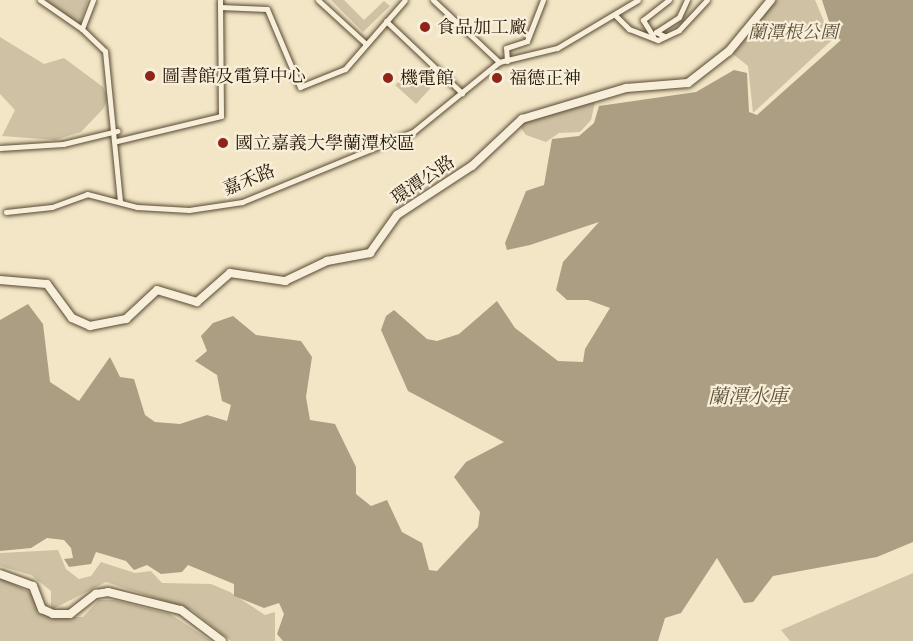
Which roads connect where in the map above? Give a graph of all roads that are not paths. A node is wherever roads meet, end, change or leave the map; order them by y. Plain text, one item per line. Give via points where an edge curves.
1 (40, 0) edge
2 (93, 0) edge
3 (318, 0) edge
4 (405, 0) edge
5 (433, 0) edge
6 (543, 0) edge
7 (638, 0) edge
8 (669, 0) edge
9 (687, 0) edge
10 (706, 0) edge
11 (771, 0) edge
12 (220, 3) edge
13 (615, 15) junction
14 (386, 21) junction
15 (82, 29) junction
16 (669, 36) junction
17 (658, 40) junction
18 (365, 43) junction
19 (507, 61) junction
20 (499, 62) junction
21 (462, 93) junction
22 (117, 131) junction
23 (117, 141) junction
24 (0, 148) edge
25 (120, 200) junction
26 (6, 212) dead end
27 (0, 280) edge
28 (0, 574) edge
29 (222, 641) edge

1 - 15 street
2 - 15 street
3 - 18 street
4 - 14 street
5 - 20 street
6 - 19 street via 527,41 506,48
7 - 13 street
8 - 17 street via 643,20
9 - 16 street via 679,17 656,32
10 - 16 street
11 - 27 street, 環潭公路 via 729,51 688,83 626,88 522,119 472,166 397,214 370,253 327,261 285,281 230,273 197,302 157,290 126,319 90,326 72,318 47,284
12 - 18 street via 267,9 300,87 345,69
12 - 23 street via 221,116
13 - 17 street
13 - 19 street via 557,48
14 - 18 street
14 - 21 street
15 - 22 street via 105,51
16 - 17 street
19 - 20 street
20 - 21 street, 嘉禾路
21 - 25 street, 嘉禾路 via 414,132 242,202 189,210 137,207
22 - 23 street
22 - 24 street via 63,144
23 - 25 street
25 - 26 street, 嘉禾路 via 87,195 52,207
28 - 29 street via 33,586 42,609 53,614 70,615 96,594 108,592 181,610

